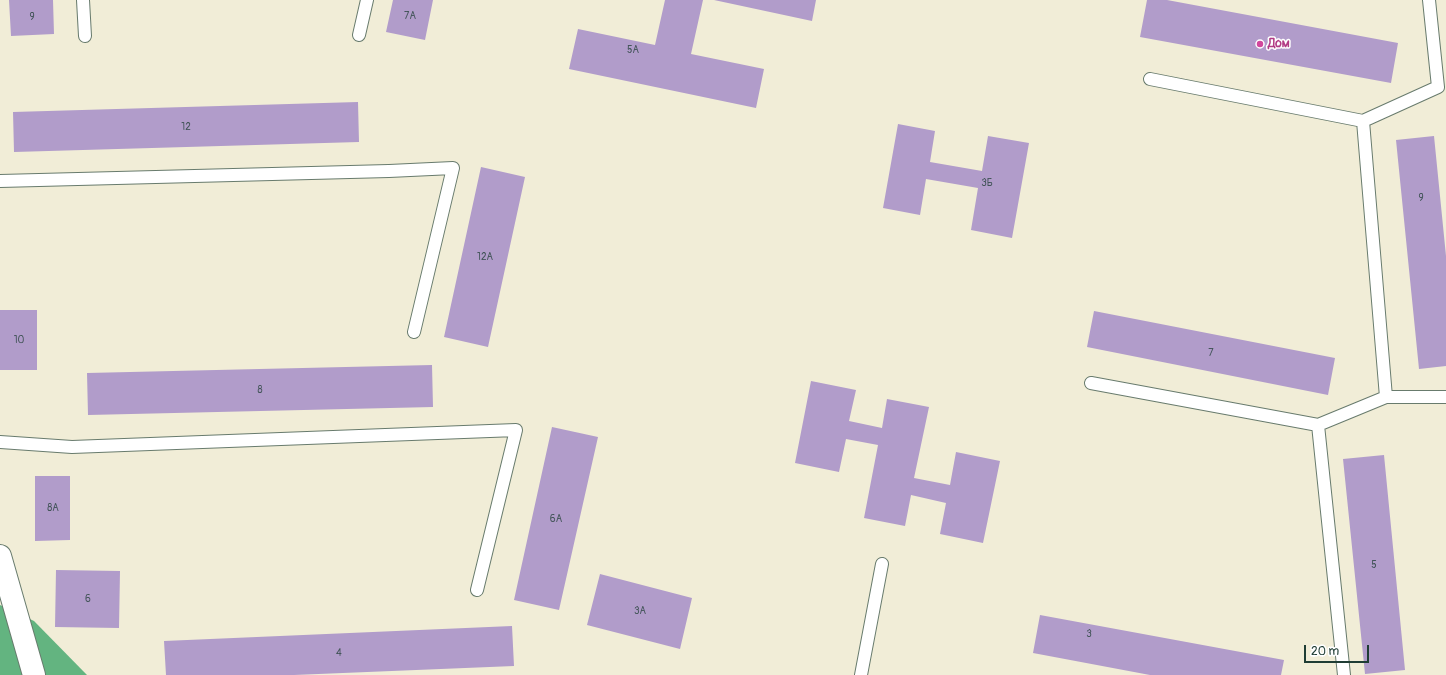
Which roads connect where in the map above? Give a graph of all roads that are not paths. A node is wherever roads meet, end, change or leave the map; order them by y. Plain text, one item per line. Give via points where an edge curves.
1 (83, 0) edge
2 (367, 0) edge
3 (1430, 0) edge
4 (359, 35) dead end
5 (85, 36) dead end
6 (1150, 79) dead end
7 (1363, 121) junction
8 (0, 181) edge
9 (414, 332) dead end
10 (1091, 383) dead end
11 (1386, 396) junction
12 (1446, 397) edge
13 (1318, 425) junction
14 (0, 442) edge
15 (0, 556) edge
16 (882, 564) dead end
17 (477, 590) dead end
18 (34, 675) edge
19 (861, 675) edge
20 (1344, 675) edge

1 - 5 lane
2 - 4 lane
3 - 7 lane via 1438,87
6 - 7 lane
7 - 11 lane
8 - 9 lane via 453,168
10 - 13 lane
11 - 12 lane
11 - 13 lane
13 - 20 lane
14 - 17 lane via 72,447 516,430
15 - 18 street
16 - 19 lane

